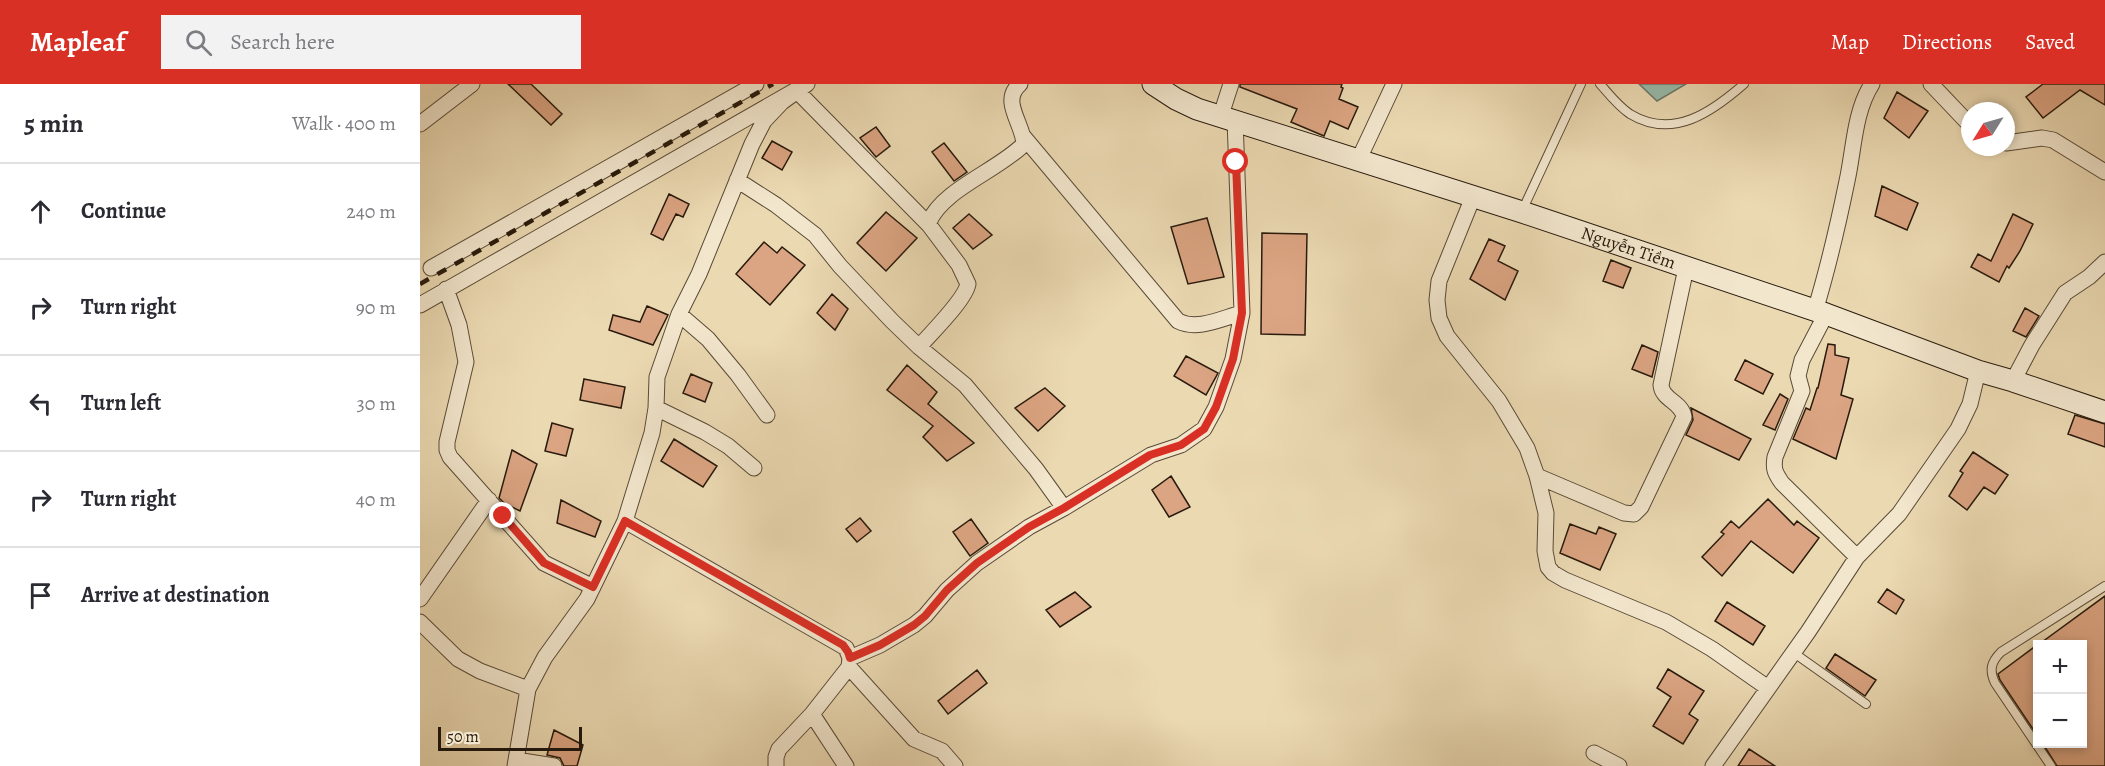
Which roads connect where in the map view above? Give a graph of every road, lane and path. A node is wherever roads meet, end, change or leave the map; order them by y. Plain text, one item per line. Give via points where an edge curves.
1 (472, 84) edge
2 (756, 84) edge
3 (1020, 84) edge
4 (1153, 84) edge
5 (1231, 84) edge
6 (1394, 84) edge
7 (1581, 84) edge
8 (1600, 84) edge
9 (1744, 84) edge
10 (1872, 84) edge
11 (1931, 84) edge
12 (801, 87) edge
13 (1961, 116) edge
14 (1228, 117) junction
15 (420, 124) edge
16 (1023, 136) junction
17 (2015, 142) edge
18 (1358, 161) junction
19 (2105, 172) edge
20 (737, 180) junction
21 (1473, 197) junction
22 (1522, 212) junction
23 (929, 225) junction
24 (2105, 262) edge
25 (431, 268) dead end
26 (1686, 268) junction
27 (446, 289) junction
28 (420, 305) edge
29 (1242, 313) junction
30 (1820, 313) junction
31 (679, 314) junction
32 (919, 347) junction
33 (1978, 371) junction
34 (2013, 381) junction
35 (656, 408) junction
36 (2105, 412) edge
37 (767, 415) dead end
38 (754, 468) dead end
39 (1537, 476) junction
40 (489, 500) junction
41 (1064, 508) junction
42 (625, 521) junction
43 (1857, 557) junction
44 (2105, 586) edge
45 (593, 587) junction
46 (420, 599) edge
47 (420, 622) edge
48 (1794, 653) junction
49 (849, 663) junction
50 (1768, 688) junction
51 (528, 689) junction
52 (1866, 704) dead end
53 (812, 714) junction
54 (1594, 753) dead end
55 (516, 763) edge
56 (554, 766) edge
57 (776, 766) edge
58 (846, 766) edge
59 (955, 766) edge
60 (1619, 766) edge
61 (1713, 766) edge
62 (2052, 766) edge

1 - 15 street
2 - 25 street
3 - 16 street via 1014,89 1011,102
4 - 14 street, Nguyễn Tiềm via 1187,104
5 - 14 street
6 - 18 street
7 - 22 lane
8 - 9 lane via 1629,113 1647,121 1670,124 1700,117
10 - 30 street via 1859,116
11 - 13 street
12 - 20 street via 764,121
12 - 23 street
12 - 27 street
14 - 18 street, Nguyễn Tiềm
14 - 29 street
16 - 23 street via 1024,144 943,204
16 - 29 street via 1178,321 1201,325
17 - 19 street via 2053,140
18 - 21 street, Nguyễn Tiềm
20 - 31 street
20 - 32 street via 815,235
21 - 22 street, Nguyễn Tiềm
21 - 39 street via 1439,280 1437,310 1448,336 1511,419
22 - 26 street, Nguyễn Tiềm
23 - 32 street via 968,284
24 - 34 street via 2065,293
26 - 30 street, Nguyễn Tiềm
26 - 39 street via 1661,385 1684,417 1641,507 1634,514 1624,513
27 - 28 street
27 - 40 street via 459,325 466,362 447,450
29 - 41 street via 1233,359 1204,429 1181,445 1150,455
30 - 33 street, Nguyễn Tiềm
30 - 43 street via 1798,376 1802,391 1773,467 1782,483
31 - 35 street via 657,377
31 - 37 street via 708,339
32 - 41 street via 965,385
33 - 34 street, Nguyễn Tiềm
33 - 43 street via 1970,404 1958,429 1899,514
34 - 36 street, Nguyễn Tiềm
35 - 38 street via 728,446
35 - 42 street
39 - 50 street via 1546,513 1546,561 1553,573 1683,631
40 - 45 street via 544,563
40 - 46 street
41 - 49 street via 977,563 914,625
42 - 45 street
42 - 49 street via 843,645
43 - 48 street
44 - 62 lane via 1993,660 1991,674 1995,683
45 - 51 street
47 - 51 street via 458,659
48 - 50 street
48 - 52 lane
49 - 53 street
49 - 59 street via 914,739 942,751
50 - 61 street
51 - 55 street
53 - 57 street via 779,749
53 - 58 street
54 - 60 street
55 - 56 street

